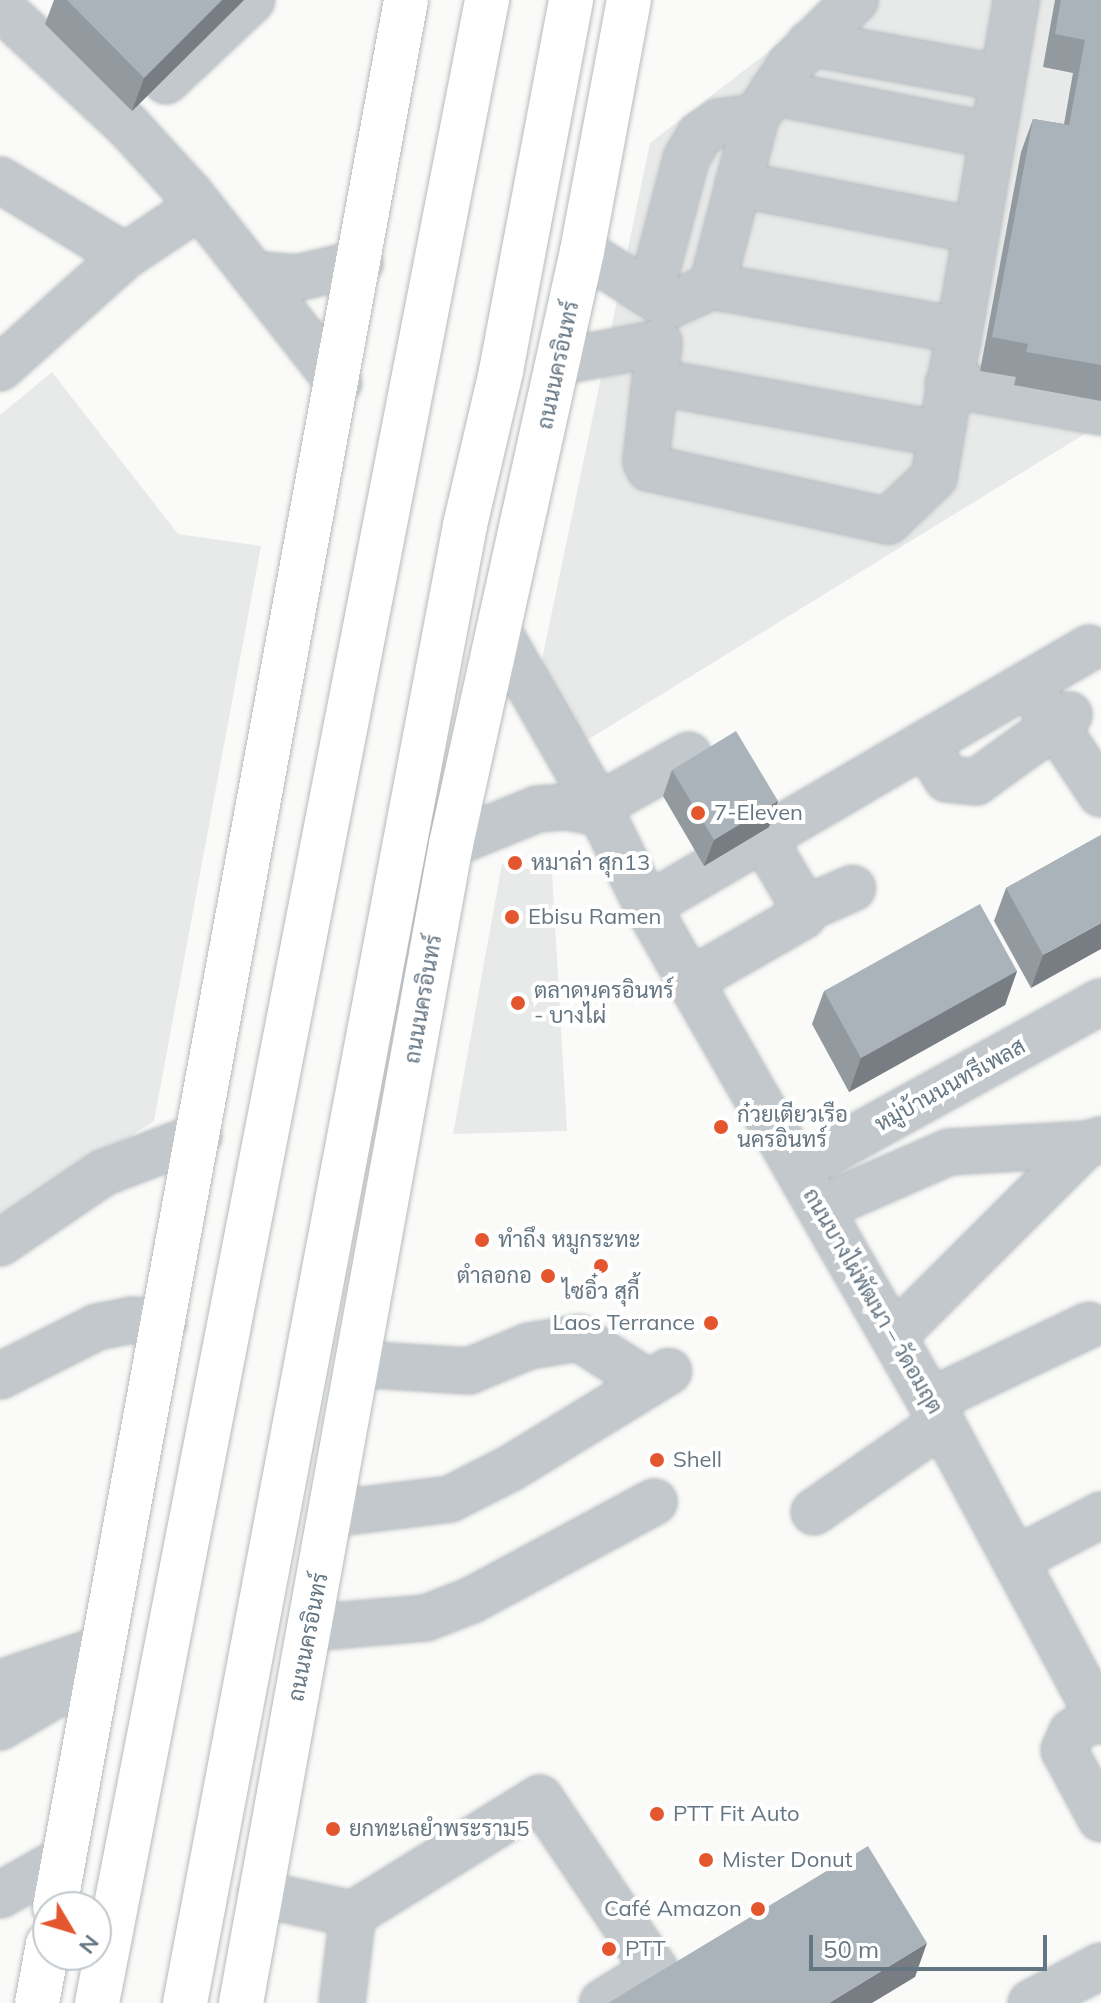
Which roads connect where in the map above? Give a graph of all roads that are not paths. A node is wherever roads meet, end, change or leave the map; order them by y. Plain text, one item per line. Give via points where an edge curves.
1 (252, 0) edge
2 (406, 0) edge
3 (487, 0) edge
4 (571, 0) edge
5 (629, 0) edge
6 (855, 0) edge
7 (1016, 0) edge
8 (14, 8) edge
9 (810, 43) junction
10 (1000, 78) junction
11 (166, 81) edge
12 (764, 105) junction
13 (990, 135) junction
14 (0, 180) edge
15 (738, 184) junction
16 (200, 206) junction
17 (973, 230) junction
18 (582, 251) junction
19 (125, 256) junction
20 (360, 263) junction
21 (657, 269) dead end
22 (253, 274) junction
23 (712, 286) junction
24 (957, 330) junction
25 (559, 362) junction
26 (658, 362) junction
27 (0, 368) edge
28 (339, 383) junction
29 (948, 384) junction
30 (1101, 412) edge
31 (941, 434) junction
32 (499, 633) junction
33 (1089, 648) dead end
34 (1029, 683) junction
35 (1061, 721) junction
36 (925, 744) junction
37 (689, 755) edge
38 (1101, 794) edge
39 (600, 810) junction
40 (763, 838) junction
41 (451, 844) junction
42 (853, 888) dead end
43 (647, 906) junction
44 (805, 909) junction
45 (690, 981) junction
46 (1101, 1002) edge
47 (199, 1136) junction
48 (1094, 1142) edge
49 (798, 1169) junction
50 (821, 1208) junction
51 (0, 1243) edge
52 (164, 1323) junction
53 (1089, 1325) dead end
54 (894, 1336) junction
55 (357, 1364) junction
56 (0, 1376) edge
57 (936, 1412) junction
58 (654, 1502) dead end
59 (814, 1512) dead end
60 (330, 1514) junction
61 (1101, 1515) edge
62 (1017, 1559) junction
63 (309, 1628) junction
64 (101, 1659) junction
65 (0, 1683) edge
66 (1099, 1718) edge
67 (0, 1727) edge
68 (1101, 1819) edge
69 (64, 1859) junction
70 (118, 1886) junction
71 (58, 1891) edge
72 (260, 1894) junction
73 (0, 1895) edge
74 (112, 1903) edge
75 (353, 1914) junction
76 (1101, 1966) edge
77 (43, 1971) edge
78 (89, 1971) edge
79 (37, 2003) edge
80 (79, 2003) edge
81 (97, 2003) edge
82 (185, 2003) edge
83 (241, 2003) edge
84 (342, 2003) edge
85 (602, 2003) edge
86 (1031, 2003) edge

1 - 11 street
2 - 20 main road
3 - 70 main road
4 - 82 main road via 501,371 456,571
5 - 18 main road, ถนนนครอินทร์
6 - 9 street
7 - 10 street
8 - 16 street
9 - 10 street
9 - 12 street
10 - 13 street
12 - 13 street
12 - 15 street
12 - 21 street via 700,135 686,159
13 - 17 street
14 - 19 street
15 - 17 street
15 - 23 street
16 - 19 street
16 - 22 street
17 - 24 street
18 - 23 street via 668,306
18 - 25 main road, ถนนนครอินทร์
19 - 27 street
20 - 22 street via 297,278
20 - 28 main road
22 - 28 street
23 - 24 street
24 - 29 street
25 - 26 street
25 - 32 main road, ถนนนครอินทร์
26 - 31 street
26 - 31 street via 646,461 657,473 888,521 934,477
28 - 47 main road
29 - 30 street
29 - 31 street
32 - 39 street, ถนนบางไผ่พัฒนา – วัดอมฤต
32 - 41 main road, ถนนนครอินทร์
33 - 34 street
34 - 35 street
34 - 36 street
35 - 36 street via 976,782 947,779
35 - 38 street
36 - 40 street
37 - 39 street
39 - 41 street via 537,809
39 - 43 street, ถนนบางไผ่พัฒนา – วัดอมฤต
40 - 43 street
40 - 44 street
41 - 55 main road, ถนนนครอินทร์
42 - 44 street
43 - 45 street, ถนนบางไผ่พัฒนา – วัดอมฤต
44 - 45 street via 803,916
45 - 49 street, ถนนบางไผ่พัฒนา – วัดอมฤต
46 - 49 street, หมู่บ้านนนทรีเพลส
47 - 51 street via 103,1173
47 - 52 main road
48 - 50 street via 949,1152
48 - 54 street
49 - 50 street, ถนนบางไผ่พัฒนา – วัดอมฤต
50 - 54 street, ถนนบางไผ่พัฒนา – วัดอมฤต
52 - 56 street via 132,1320 97,1327
52 - 64 main road
53 - 57 street
54 - 57 street, ถนนบางไผ่พัฒนา – วัดอมฤต
55 - 60 main road, ถนนนครอินทร์
55 - 60 street via 469,1371 529,1346 579,1338 659,1377 450,1499
57 - 59 street
57 - 62 street, ถนนบางไผ่พัฒนา – วัดอมฤต
58 - 63 street via 472,1600 426,1618
60 - 63 main road, ถนนนครอินทร์
61 - 62 street
62 - 66 street, ถนนบางไผ่พัฒนา – วัดอมฤต
63 - 72 main road, ถนนนครอินทร์
64 - 65 street
64 - 67 street
64 - 69 main road
66 - 68 street via 1072,1732 1064,1750
69 - 71 main road
69 - 73 street
70 - 74 main road
70 - 81 main road
72 - 75 street
72 - 83 main road, ถนนนครอินทร์
75 - 84 street
75 - 85 street via 540,1798 655,1970
76 - 86 street
77 - 79 main road
78 - 80 main road

